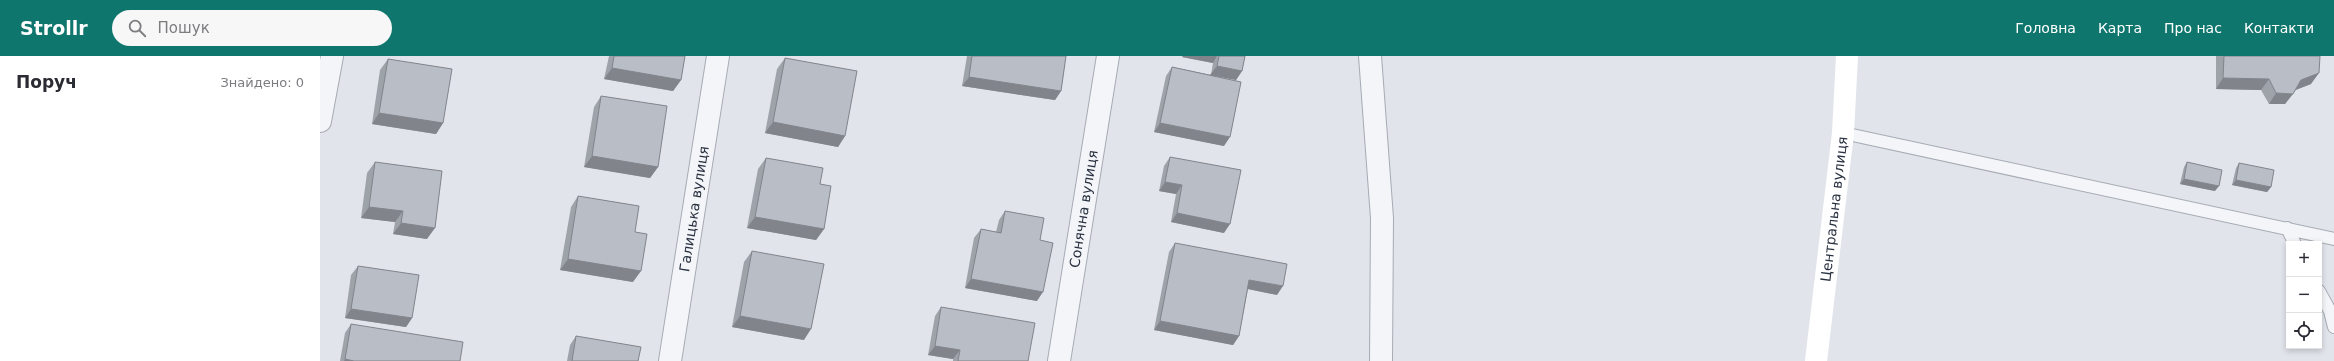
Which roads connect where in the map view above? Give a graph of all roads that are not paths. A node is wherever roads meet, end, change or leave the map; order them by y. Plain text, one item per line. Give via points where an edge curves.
1 (332, 56) edge
2 (718, 56) edge
3 (1108, 56) edge
4 (1370, 56) edge
5 (1847, 56) edge
6 (320, 121) edge
7 (1843, 133) junction
8 (2287, 228) junction
9 (2334, 238) edge
10 (2294, 241) edge
11 (2322, 296) edge
12 (2334, 328) edge
13 (670, 361) edge
14 (1059, 361) edge
15 (1381, 361) edge
16 (1816, 361) edge

1 - 6 street
2 - 13 street, Галицька вулиця
3 - 14 street, Сонячна вулиця
4 - 15 street via 1382,218
5 - 7 main road, Центральна вулиця
7 - 8 lane
7 - 16 main road, Центральна вулиця
8 - 9 lane
8 - 10 lane
11 - 12 lane via 2330,311

